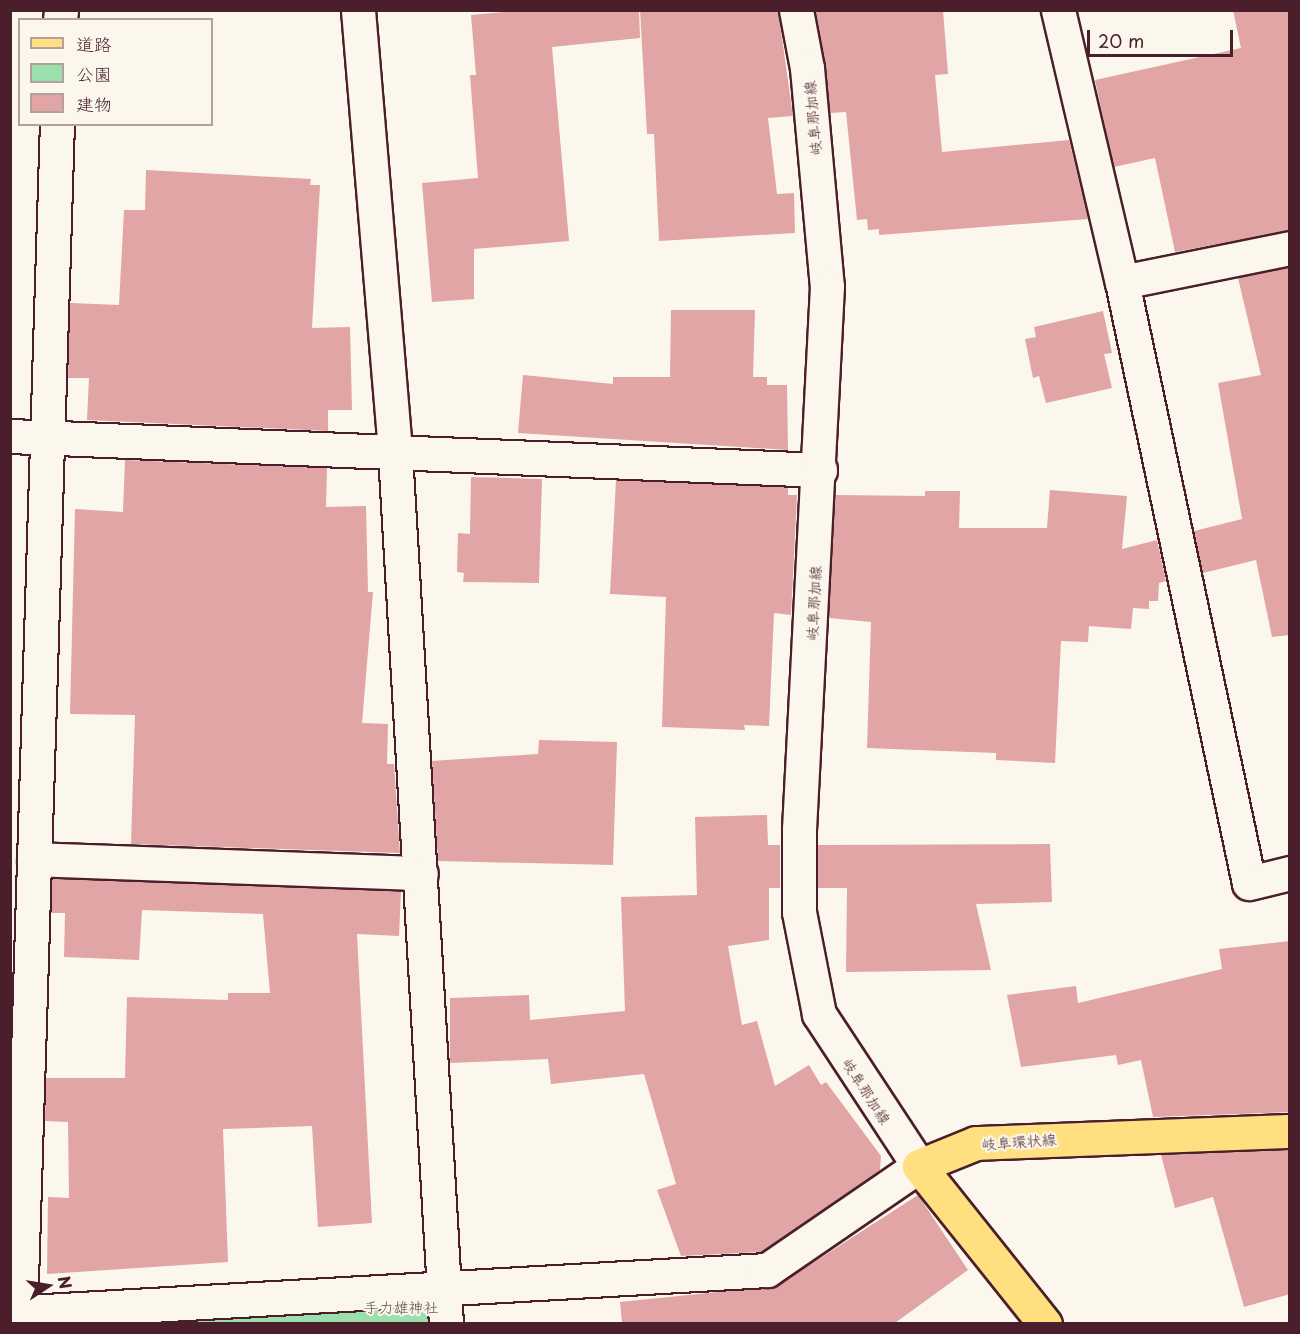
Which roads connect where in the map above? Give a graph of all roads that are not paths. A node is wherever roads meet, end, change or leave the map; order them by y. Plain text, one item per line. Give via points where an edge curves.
1 (358, 10) edge
2 (796, 10) edge
3 (1058, 10) edge
4 (57, 126) edge
5 (1290, 248) edge
6 (1122, 282) junction
7 (10, 436) edge
8 (47, 437) junction
9 (394, 453) junction
10 (820, 471) junction
11 (34, 859) junction
12 (421, 873) junction
13 (1290, 873) edge
14 (1290, 1131) edge
15 (919, 1166) junction
16 (448, 1288) junction
17 (15, 1313) edge
18 (446, 1323) edge
19 (1045, 1323) edge

1 - 9 street
2 - 10 street, 岐阜那加線 via 807,68 827,286
3 - 6 street
4 - 8 street
5 - 6 street
6 - 13 street via 1249,883
7 - 8 street
8 - 9 street
8 - 11 street
9 - 10 street
9 - 12 street
10 - 15 street, 岐阜那加線 via 799,829 799,912 819,1014
11 - 12 street
11 - 17 street
12 - 16 street
14 - 15 main road, 岐阜環状線 via 976,1143
15 - 16 street via 767,1270
15 - 19 main road
16 - 17 street
16 - 18 street

